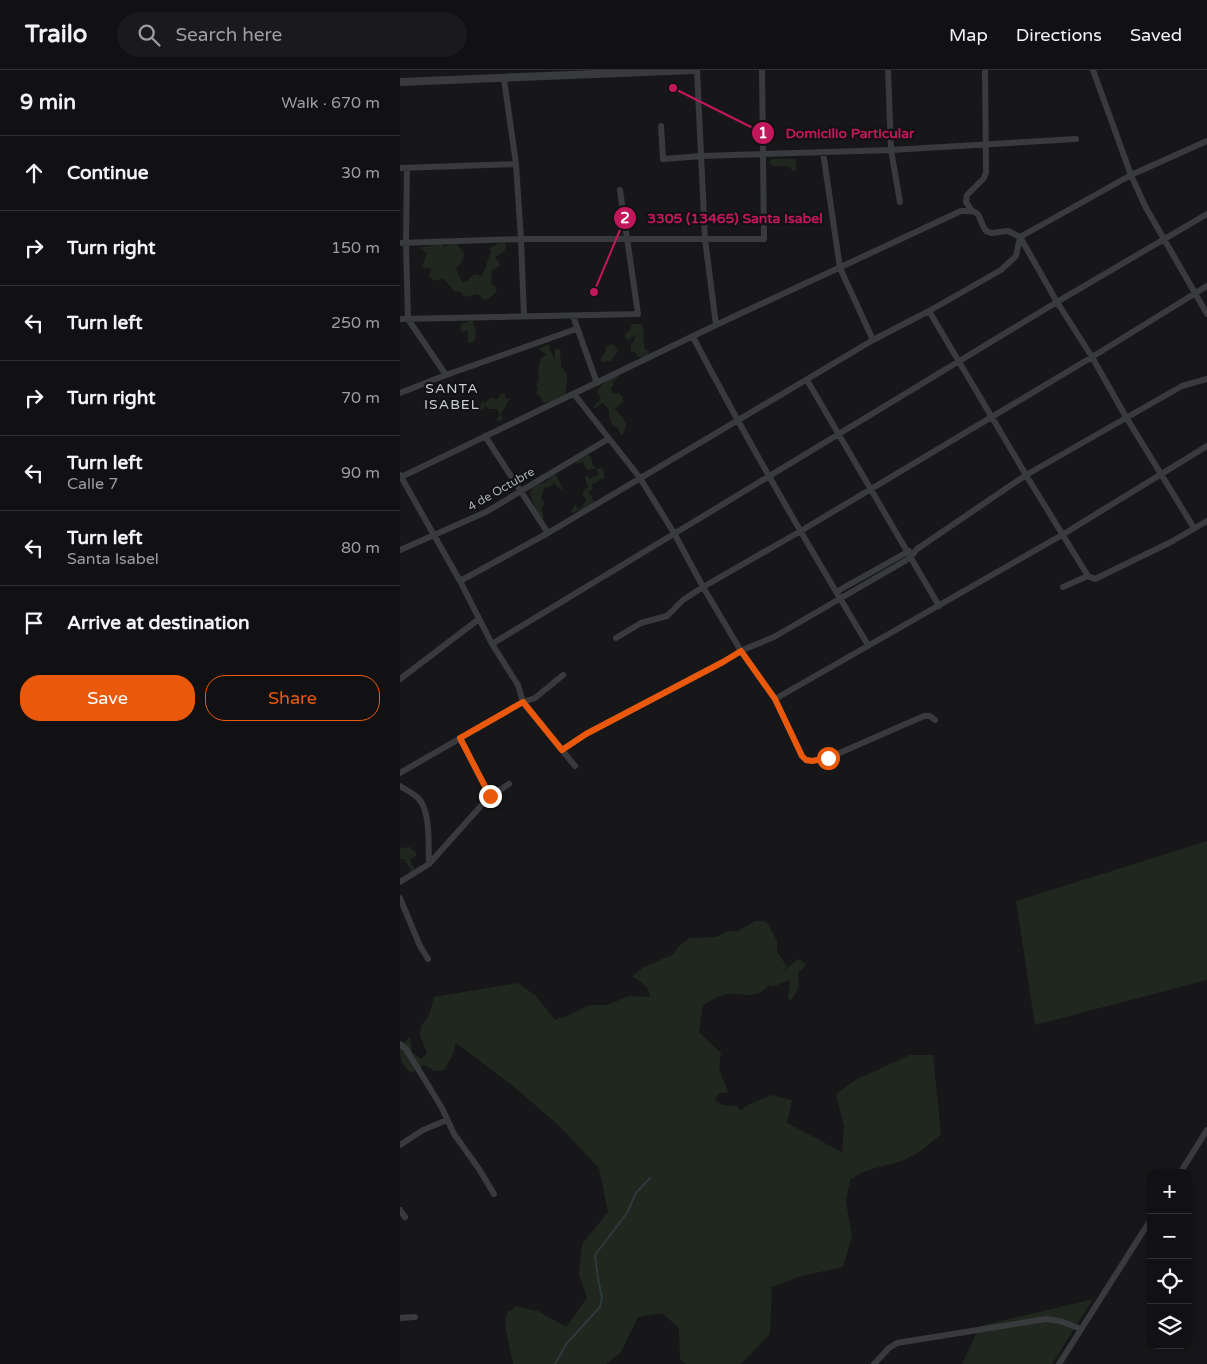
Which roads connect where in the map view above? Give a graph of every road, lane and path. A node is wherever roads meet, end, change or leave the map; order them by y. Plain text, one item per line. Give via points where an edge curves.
1 (696, 70) edge
2 (762, 70) edge
3 (888, 70) edge
4 (985, 70) edge
5 (1093, 70) edge
6 (589, 72) edge
7 (525, 74) edge
8 (504, 79) junction
9 (400, 82) edge
10 (661, 126) dead end
11 (1076, 139) dead end
12 (1207, 140) edge
13 (986, 144) junction
14 (891, 150) junction
15 (824, 152) junction
16 (764, 154) junction
17 (702, 156) junction
18 (516, 164) junction
19 (403, 168) edge
20 (1131, 175) junction
21 (620, 190) dead end
22 (900, 202) dead end
23 (972, 211) junction
24 (1207, 214) edge
25 (1020, 237) junction
26 (705, 238) junction
27 (521, 239) junction
28 (627, 239) junction
29 (1164, 240) junction
30 (403, 243) edge
31 (840, 268) junction
32 (1207, 286) edge
33 (1194, 293) junction
34 (1057, 302) junction
35 (929, 311) junction
36 (1207, 314) edge
37 (524, 316) junction
38 (573, 316) junction
39 (400, 319) edge
40 (408, 319) junction
41 (716, 325) junction
42 (576, 329) junction
43 (693, 337) junction
44 (873, 340) junction
45 (1092, 357) junction
46 (959, 362) junction
47 (446, 375) junction
48 (1207, 379) edge
49 (807, 380) junction
50 (597, 383) junction
51 (400, 393) edge
52 (574, 394) junction
53 (991, 417) junction
54 (1126, 417) junction
55 (736, 420) junction
56 (838, 434) junction
57 (486, 436) junction
58 (608, 439) junction
59 (1207, 446) edge
60 (1161, 474) junction
61 (1026, 475) junction
62 (401, 476) edge
63 (769, 477) junction
64 (640, 478) junction
65 (871, 488) junction
66 (521, 492) junction
67 (1207, 521) edge
68 (1194, 528) junction
69 (548, 532) junction
70 (799, 532) junction
71 (674, 533) junction
72 (1062, 535) junction
73 (434, 536) junction
74 (917, 549) junction
75 (400, 550) edge
76 (906, 551) junction
77 (910, 558) junction
78 (1088, 576) junction
79 (460, 581) junction
80 (703, 587) junction
81 (1063, 587) dead end
82 (838, 595) junction
83 (938, 606) junction
84 (479, 619) junction
85 (616, 638) dead end
86 (492, 644) junction
87 (868, 645) junction
88 (741, 651) junction
89 (563, 675) dead end
90 (400, 679) edge
91 (775, 699) junction
92 (523, 702) junction
93 (935, 720) dead end
94 (460, 738) junction
95 (562, 750) junction
96 (575, 766) dead end
97 (400, 773) edge
98 (509, 784) dead end
99 (400, 786) edge
100 (490, 796) junction
101 (429, 864) junction
102 (400, 882) edge
103 (400, 898) edge
104 (428, 959) dead end
105 (400, 1044) edge
106 (448, 1120) junction
107 (1207, 1130) edge
108 (400, 1145) edge
109 (1183, 1169) edge
110 (494, 1194) dead end
111 (400, 1210) edge
112 (405, 1217) dead end
113 (1147, 1225) edge
114 (415, 1317) dead end
115 (400, 1318) edge
116 (1081, 1329) junction
117 (874, 1364) edge
118 (1059, 1364) edge

1 - 6 street
1 - 17 street
2 - 16 street
3 - 14 street
4 - 13 street
5 - 20 street
6 - 7 street
7 - 8 street
8 - 9 street
8 - 18 street
10 - 17 street via 662,159
11 - 13 street
12 - 20 street
13 - 14 street
13 - 23 street via 984,178 967,195 966,202
14 - 15 street
14 - 22 street
15 - 16 street
15 - 31 street
16 - 17 street
16 - 26 street via 764,239
17 - 26 street
18 - 19 street
18 - 27 street
19 - 30 street
20 - 25 street
20 - 29 street
21 - 28 street
23 - 25 street via 980,215 986,232 1008,231
23 - 31 street via 961,211
24 - 29 street
25 - 34 street
25 - 35 street via 1016,256 1001,270
26 - 28 street
26 - 41 street
27 - 28 street
27 - 30 street
27 - 37 street
28 - 38 street via 638,314
29 - 33 street
29 - 34 street
30 - 40 street
31 - 41 street
31 - 44 street
32 - 33 street
33 - 36 street
33 - 45 street
34 - 45 street
34 - 46 street
35 - 44 street
35 - 46 street
37 - 38 street
37 - 40 street
38 - 42 street
39 - 40 street
40 - 47 street
41 - 43 street
42 - 47 street
42 - 50 street
43 - 50 street
43 - 55 street
44 - 49 street
45 - 53 street
45 - 54 street
46 - 53 street
46 - 56 street
47 - 51 street
48 - 54 street via 1182,386
49 - 55 street
49 - 56 street
50 - 52 street
52 - 57 street
52 - 58 street
53 - 61 street
53 - 65 street
54 - 60 street
54 - 61 street
55 - 63 street
55 - 64 street
56 - 63 street
56 - 65 street
57 - 62 street
57 - 66 street
58 - 64 street
58 - 66 street, 4 de Octubre
59 - 60 street
60 - 68 street
60 - 72 street
61 - 72 street
61 - 74 street
62 - 73 street
63 - 70 street
63 - 71 street
64 - 69 street
64 - 71 street
65 - 70 street
65 - 76 street
66 - 69 street
66 - 73 street, 4 de Octubre
67 - 68 street
68 - 78 street via 1095,579
69 - 79 street
70 - 80 street
70 - 82 street
71 - 80 street
71 - 86 street
72 - 78 street
72 - 83 street
73 - 75 street, 4 de Octubre
73 - 79 street
74 - 76 street
74 - 77 street
76 - 77 street
76 - 82 street
77 - 82 street
77 - 83 street
78 - 81 street
79 - 84 street
80 - 85 street via 666,616 641,623
80 - 88 street
82 - 87 street
82 - 88 street via 774,637
83 - 87 street
84 - 86 street
84 - 90 street
86 - 92 street via 518,685
87 - 91 street
88 - 91 street
88 - 95 street
89 - 92 street via 540,695
91 - 93 street via 802,756 812,761 828,758 924,716
92 - 94 street
92 - 95 street
94 - 97 street
94 - 100 street
95 - 96 street
98 - 100 street
99 - 101 street via 419,798 424,807
100 - 101 street
101 - 102 street
103 - 104 street
105 - 106 street
106 - 108 street via 423,1130
106 - 110 street
107 - 109 street
111 - 112 street
113 - 116 street
114 - 115 street
116 - 117 street via 1046,1319 897,1343
116 - 118 street

